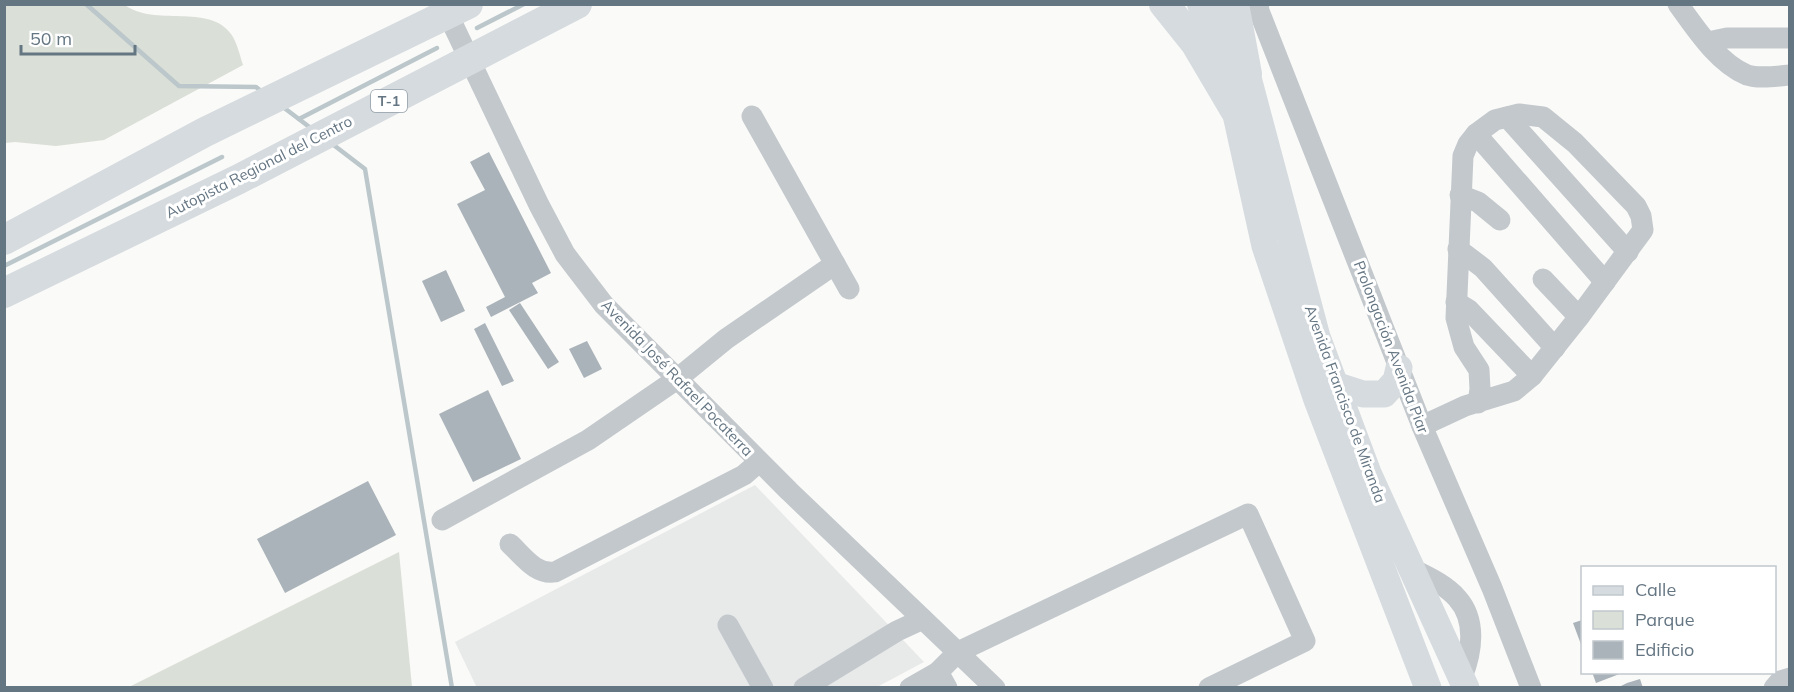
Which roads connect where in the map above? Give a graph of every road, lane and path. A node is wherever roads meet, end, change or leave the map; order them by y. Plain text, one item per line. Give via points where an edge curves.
1 (443, 4) edge
2 (468, 4) edge
3 (577, 4) edge
4 (1164, 4) edge
5 (1202, 4) edge
6 (1218, 4) edge
7 (1234, 4) edge
8 (1258, 4) edge
9 (1678, 4) edge
10 (1790, 38) edge
11 (1708, 42) junction
12 (1247, 74) junction
13 (1790, 75) edge
14 (1235, 111) junction
15 (752, 116) dead end
16 (1507, 117) junction
17 (1476, 134) junction
18 (197, 137) junction
19 (1460, 195) junction
20 (4, 215) edge
21 (1500, 220) dead end
22 (4, 240) edge
23 (1458, 249) junction
24 (1628, 252) junction
25 (835, 264) junction
26 (1544, 279) dead end
27 (1605, 282) junction
28 (849, 289) dead end
29 (4, 293) edge
30 (1456, 302) junction
31 (1579, 317) junction
32 (1556, 348) junction
33 (1399, 368) junction
34 (1532, 376) junction
35 (677, 379) junction
36 (1335, 385) junction
37 (1478, 403) junction
38 (1422, 426) junction
39 (759, 462) junction
40 (442, 520) dead end
41 (510, 544) dead end
42 (923, 619) junction
43 (728, 625) dead end
44 (958, 652) junction
45 (1790, 678) edge
46 (942, 680) edge
47 (1233, 682) edge
48 (1464, 682) edge
49 (763, 687) edge
50 (804, 687) edge
51 (910, 687) edge
52 (995, 687) edge
53 (1209, 687) edge
54 (1428, 687) edge
55 (1531, 687) edge
56 (1774, 687) edge

1 - 35 street, Avenida José Rafael Pocaterra via 565,254 604,305
2 - 18 highway
3 - 29 highway, Autopista Regional del Centro / T-1 via 239,179
4 - 14 highway via 1196,44
5 - 14 highway via 1215,32
6 - 12 highway
7 - 12 highway
8 - 33 street, Prolongación Avenida Piar
9 - 11 street
10 - 11 street via 1727,38
11 - 13 street via 1732,66 1749,75
12 - 36 main road, Avenida Francisco de Miranda via 1317,337
14 - 54 main road, Avenida Francisco de Miranda via 1265,246 1317,400
15 - 25 street
16 - 17 street via 1495,120
16 - 24 street
16 - 24 street via 1543,117 1575,143 1636,206 1643,230
17 - 19 street via 1463,156
17 - 27 street
18 - 20 highway via 147,148
18 - 22 highway
19 - 21 street via 1478,202
19 - 23 street
23 - 30 street
23 - 32 street via 1483,268
24 - 27 street
25 - 28 street
25 - 35 street via 726,339
26 - 31 street
27 - 31 street
30 - 34 street via 1469,310
30 - 37 street via 1464,347 1479,370
31 - 32 street
32 - 34 street
33 - 36 main road via 1396,381 1384,394 1363,394
33 - 38 street, Prolongación Avenida Piar
34 - 37 street via 1514,391
35 - 39 street, Avenida José Rafael Pocaterra
35 - 40 street via 588,440
36 - 48 main road, Avenida Francisco de Miranda via 1368,473
37 - 38 street
38 - 55 street, Prolongación Avenida Piar
39 - 41 street via 744,475 555,572 539,571
39 - 42 street, Avenida José Rafael Pocaterra
42 - 44 street, Avenida José Rafael Pocaterra
42 - 50 street
43 - 49 street
44 - 46 street
44 - 47 street via 1248,514 1305,641
44 - 52 street, Avenida José Rafael Pocaterra
45 - 56 street
46 - 51 street
47 - 53 street

